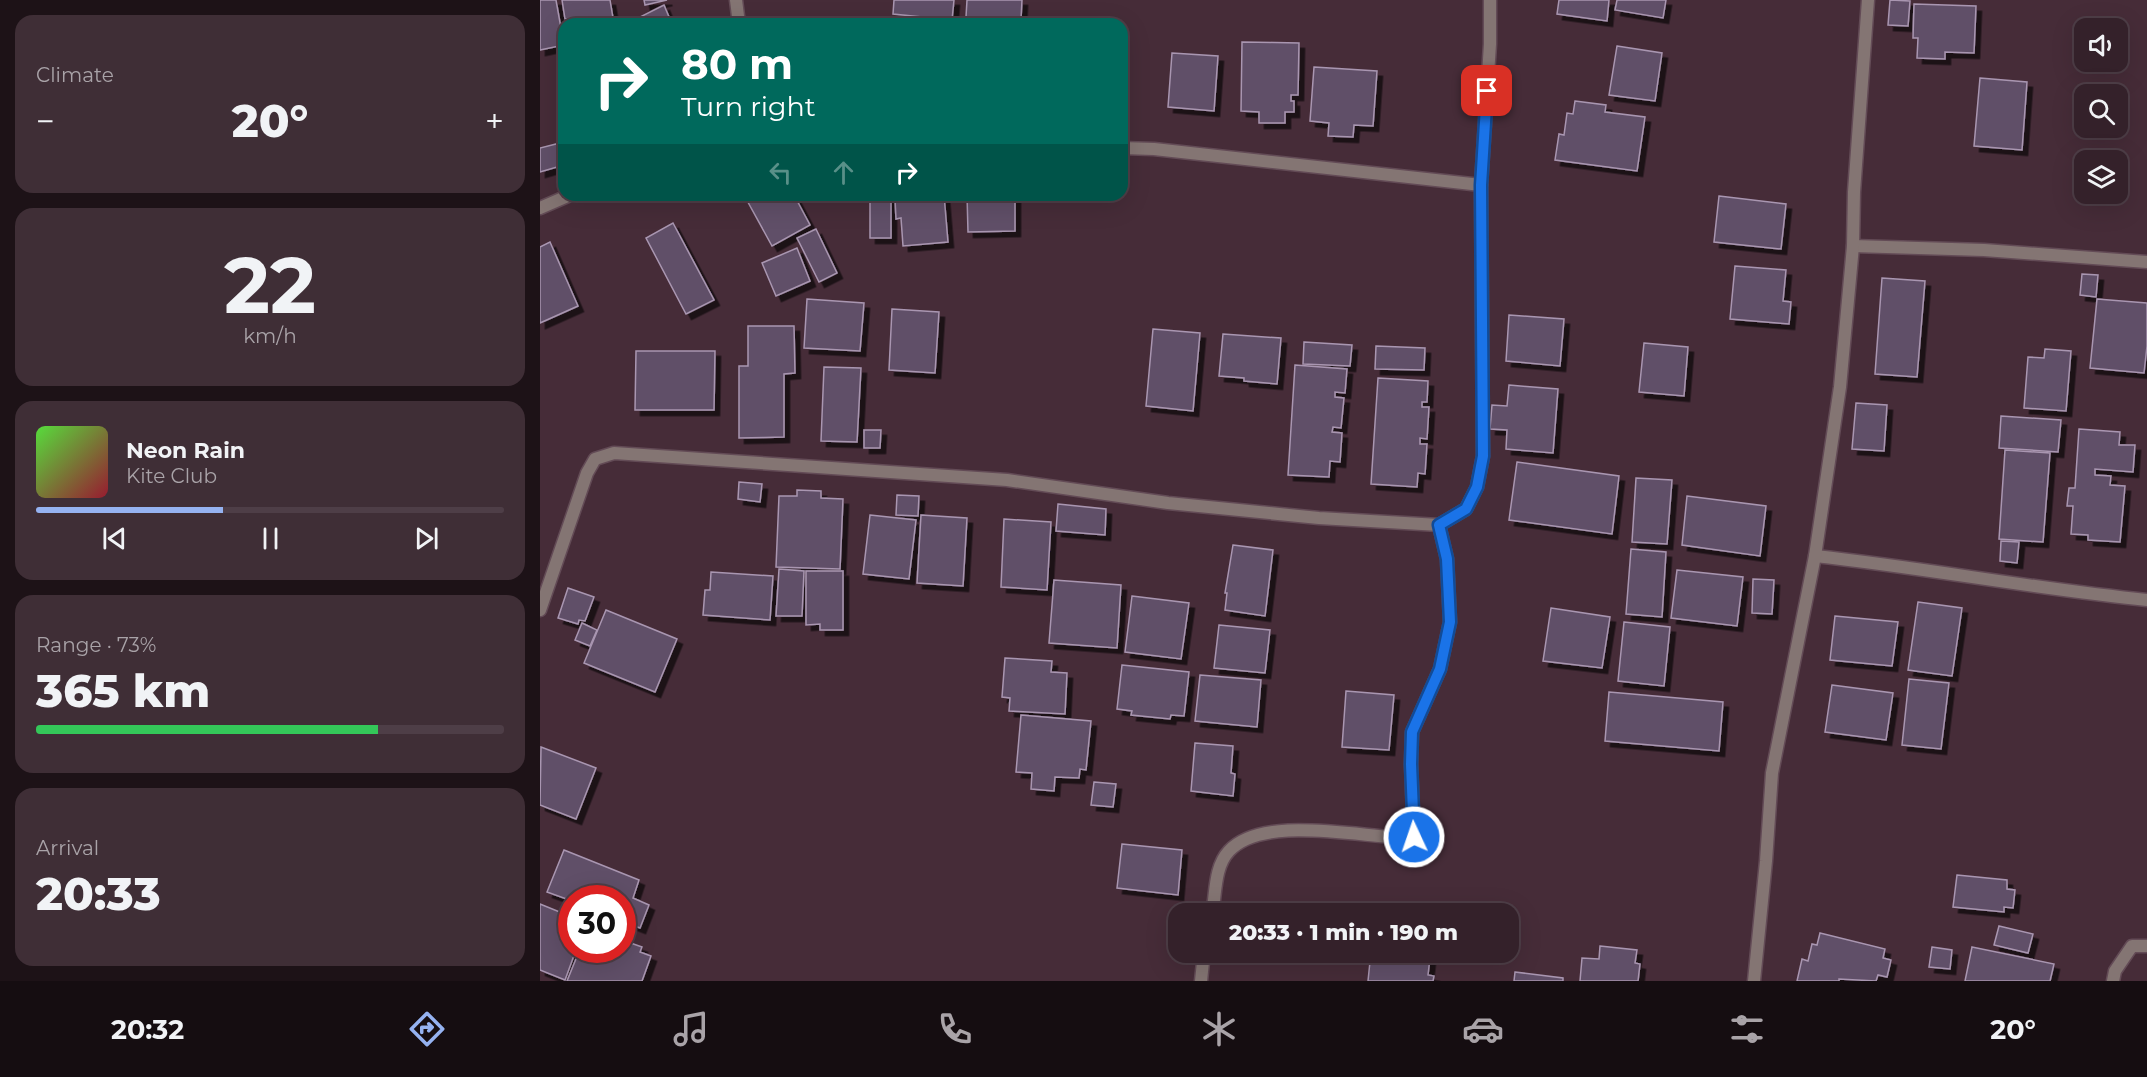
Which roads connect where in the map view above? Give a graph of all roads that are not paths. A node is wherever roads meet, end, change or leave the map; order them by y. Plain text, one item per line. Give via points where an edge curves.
1 (736, 0) edge
2 (1490, 0) edge
3 (1868, 0) edge
4 (738, 18) edge
5 (1128, 148) edge
6 (1481, 185) junction
7 (558, 200) edge
8 (540, 208) edge
9 (1853, 246) junction
10 (2147, 261) edge
11 (1439, 525) junction
12 (1815, 556) junction
13 (2147, 600) edge
14 (540, 610) edge
15 (1214, 903) edge
16 (2147, 946) edge
17 (1202, 963) edge
18 (1200, 981) edge
19 (1754, 981) edge
20 (2113, 981) edge

1 - 4 street
2 - 6 street
3 - 9 street
5 - 6 street
6 - 11 street via 1483,456 1477,487 1466,509
7 - 8 street
9 - 10 street
9 - 12 street via 1840,387
11 - 14 street via 1168,503 1007,480 614,453 595,459 587,473
11 - 15 street via 1447,559 1450,622 1440,669 1412,732 1414,837 1295,831 1244,840 1228,852 1218,872
12 - 13 street
12 - 19 street via 1772,773
16 - 20 street via 2132,946 2115,971
17 - 18 street

